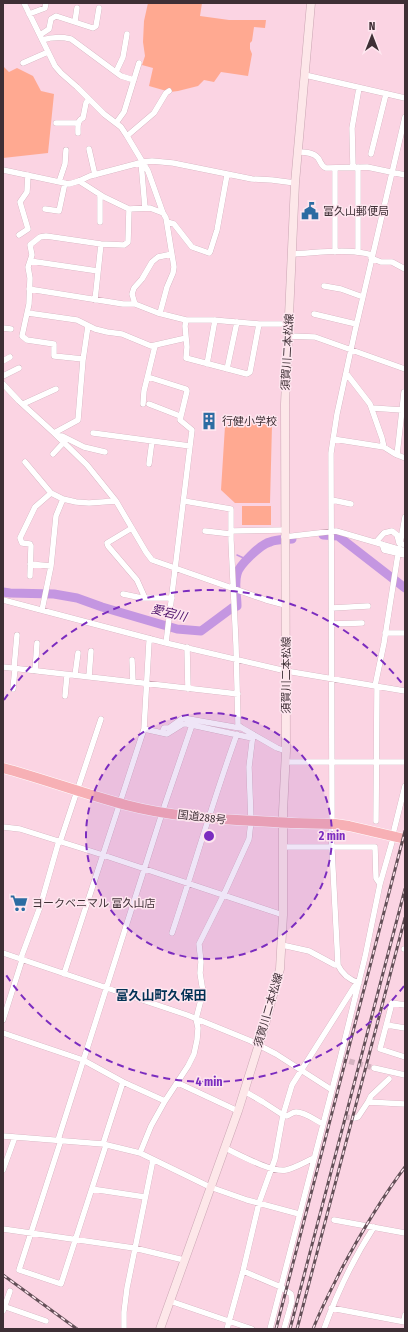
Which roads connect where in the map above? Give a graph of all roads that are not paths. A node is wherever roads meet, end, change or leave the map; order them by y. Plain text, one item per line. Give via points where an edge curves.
1 (24, 3) edge
2 (46, 3) edge
3 (311, 3) edge
4 (77, 8) dead end
5 (99, 8) dead end
6 (29, 14) junction
7 (75, 21) junction
8 (127, 34) dead end
9 (41, 38) junction
10 (48, 52) junction
11 (23, 63) dead end
12 (139, 63) dead end
13 (116, 72) junction
14 (305, 75) junction
15 (134, 80) junction
16 (359, 88) junction
17 (169, 91) dead end
18 (386, 94) junction
19 (405, 98) edge
20 (89, 99) junction
21 (405, 117) edge
22 (56, 123) dead end
23 (78, 123) junction
24 (116, 123) junction
25 (78, 133) dead end
26 (127, 136) junction
27 (89, 149) dead end
28 (66, 150) dead end
29 (298, 152) junction
30 (370, 154) dead end
31 (142, 162) junction
32 (355, 167) junction
33 (335, 168) junction
34 (3, 170) edge
35 (392, 172) junction
36 (28, 175) junction
37 (95, 175) junction
38 (227, 175) junction
39 (405, 175) edge
40 (79, 181) junction
41 (62, 183) junction
42 (295, 183) junction
43 (100, 195) junction
44 (145, 208) junction
45 (45, 209) dead end
46 (129, 209) junction
47 (163, 213) junction
48 (100, 222) dead end
49 (167, 222) junction
50 (19, 235) dead end
51 (101, 244) junction
52 (335, 252) junction
53 (358, 252) junction
54 (172, 254) junction
55 (292, 254) junction
56 (372, 257) junction
57 (30, 261) junction
58 (405, 269) edge
59 (98, 271) junction
60 (324, 286) dead end
61 (29, 289) junction
62 (363, 297) junction
63 (95, 300) junction
64 (135, 304) junction
65 (28, 313) junction
66 (160, 313) junction
67 (314, 314) dead end
68 (186, 320) junction
69 (215, 320) junction
70 (237, 322) junction
71 (259, 324) junction
72 (288, 324) junction
73 (356, 324) junction
74 (88, 326) junction
75 (3, 328) edge
76 (11, 329) dead end
77 (288, 336) junction
78 (186, 338) junction
79 (155, 346) junction
80 (351, 350) junction
81 (10, 357) dead end
82 (83, 359) junction
83 (3, 361) edge
84 (207, 364) junction
85 (19, 368) dead end
86 (228, 369) junction
87 (405, 369) edge
88 (346, 373) junction
89 (3, 376) edge
90 (148, 376) junction
91 (3, 384) edge
92 (56, 389) dead end
93 (404, 392) edge
94 (23, 404) junction
95 (372, 408) junction
96 (402, 410) junction
97 (180, 416) junction
98 (93, 433) dead end
99 (56, 435) junction
100 (333, 439) junction
101 (152, 441) junction
102 (64, 442) junction
103 (190, 446) junction
104 (384, 448) junction
105 (104, 452) dead end
106 (53, 454) dead end
107 (397, 455) junction
108 (405, 458) edge
109 (25, 462) dead end
110 (149, 464) dead end
111 (51, 493) junction
112 (63, 500) junction
113 (332, 500) junction
114 (116, 501) junction
115 (184, 501) junction
116 (351, 504) dead end
117 (405, 518) edge
118 (132, 528) junction
119 (205, 531) dead end
120 (332, 531) junction
121 (231, 532) junction
122 (285, 534) junction
123 (379, 543) junction
124 (400, 547) edge
125 (405, 551) edge
126 (405, 555) edge
127 (30, 564) junction
128 (51, 566) junction
129 (176, 568) junction
130 (30, 576) dead end
131 (233, 588) junction
132 (123, 594) dead end
133 (145, 598) junction
134 (172, 598) junction
135 (3, 600) edge
136 (285, 605) junction
137 (368, 606) dead end
138 (332, 608) junction
139 (42, 610) junction
140 (362, 623) dead end
141 (332, 624) junction
142 (385, 633) junction
143 (405, 633) edge
144 (17, 635) dead end
145 (151, 639) junction
146 (37, 643) dead end
147 (166, 643) junction
148 (187, 647) junction
149 (91, 651) dead end
150 (78, 653) dead end
151 (237, 659) junction
152 (132, 660) dead end
153 (3, 666) edge
154 (14, 668) junction
155 (34, 671) junction
156 (286, 671) junction
157 (67, 674) junction
158 (75, 676) junction
159 (88, 677) junction
160 (331, 679) junction
161 (133, 682) junction
162 (147, 684) junction
163 (376, 686) junction
164 (13, 689) dead end
165 (188, 689) junction
166 (405, 691) edge
167 (238, 694) junction
168 (65, 696) dead end
169 (101, 719) dead end
170 (192, 725) junction
171 (241, 728) junction
172 (144, 729) junction
173 (162, 733) junction
174 (237, 734) junction
175 (253, 736) junction
176 (286, 750) junction
177 (286, 762) junction
178 (332, 762) junction
179 (377, 762) junction
180 (405, 762) edge
181 (3, 768) edge
182 (405, 786) edge
183 (78, 792) junction
184 (120, 803) junction
185 (163, 812) junction
186 (332, 818) dead end
187 (209, 819) junction
188 (251, 821) junction
189 (376, 821) dead end
190 (284, 823) junction
191 (3, 828) edge
192 (394, 830) dead end
193 (331, 831) dead end
194 (405, 839) edge
195 (60, 842) junction
196 (392, 842) dead end
197 (283, 847) junction
198 (332, 847) junction
199 (103, 855) junction
200 (146, 869) junction
201 (188, 883) junction
202 (380, 884) junction
203 (224, 894) junction
204 (283, 915) junction
205 (172, 933) dead end
206 (282, 945) junction
207 (3, 953) edge
208 (22, 960) junction
209 (338, 965) junction
210 (64, 974) junction
211 (359, 983) junction
212 (107, 987) junction
213 (405, 1005) edge
214 (196, 1019) junction
215 (3, 1020) edge
216 (387, 1025) junction
217 (405, 1028) edge
218 (3, 1033) edge
219 (259, 1044) junction
220 (405, 1057) edge
221 (84, 1060) junction
222 (374, 1068) tunnel mouth
223 (301, 1070) junction
224 (405, 1075) edge
225 (389, 1079) dead end
226 (123, 1082) junction
227 (178, 1083) junction
228 (332, 1090) junction
229 (244, 1091) junction
230 (165, 1101) junction
231 (368, 1102) junction
232 (405, 1104) edge
233 (238, 1111) junction
234 (283, 1115) junction
235 (354, 1118) dead end
236 (323, 1124) junction
237 (3, 1136) edge
238 (15, 1137) junction
239 (59, 1140) junction
240 (105, 1145) junction
241 (225, 1148) junction
242 (140, 1153) junction
243 (314, 1158) junction
244 (153, 1160) junction
245 (271, 1168) junction
246 (3, 1170) edge
247 (210, 1187) junction
248 (92, 1190) junction
249 (145, 1198) junction
250 (259, 1204) junction
251 (299, 1214) junction
252 (334, 1220) dead end
253 (374, 1227) junction
254 (3, 1228) edge
255 (31, 1233) junction
256 (405, 1233) edge
257 (76, 1239) junction
258 (134, 1248) junction
259 (184, 1260) junction
260 (243, 1271) junction
261 (281, 1287) junction
262 (10, 1290) dead end
263 (170, 1300) junction
264 (4, 1308) edge
265 (331, 1308) junction
266 (405, 1315) edge
267 (229, 1320) junction
268 (46, 1321) dead end
269 (404, 1322) edge
270 (124, 1329) edge
271 (160, 1329) edge
272 (227, 1329) edge
273 (252, 1329) edge
274 (270, 1329) edge
275 (284, 1329) edge
276 (324, 1329) edge

1 - 6 street
2 - 6 street via 45,8
3 - 14 main road, 須賀川二本松線
4 - 7 street
5 - 7 street via 96,26 93,28
6 - 9 street
7 - 9 street via 53,16 49,29
8 - 13 street via 123,57
9 - 10 street
9 - 13 street via 72,39
10 - 11 street
10 - 20 street via 61,73
12 - 15 street
13 - 15 street
14 - 16 street
14 - 29 main road, 須賀川二本松線
15 - 24 street via 124,112
16 - 18 street
16 - 32 street via 352,128
17 - 26 street via 152,115
18 - 19 street
18 - 30 street
20 - 23 street via 83,118
20 - 24 street
21 - 35 street
22 - 23 street
23 - 25 street
24 - 26 street
26 - 31 street
27 - 37 street
28 - 41 street
29 - 33 street via 316,156 325,168
29 - 42 main road, 須賀川二本松線
31 - 37 street
31 - 38 street via 173,163
31 - 44 street
31 - 47 street via 148,171
32 - 33 street
32 - 35 street
32 - 53 street
33 - 52 street
34 - 36 street
35 - 39 street
35 - 56 street
36 - 41 street
36 - 50 street via 27,192 20,202 28,229
37 - 40 street
38 - 42 street
38 - 49 street via 217,230 209,253 192,247 174,224
40 - 41 street
40 - 43 street
41 - 45 street via 59,211
42 - 55 main road, 須賀川二本松線
43 - 46 street
43 - 48 street
44 - 46 street
44 - 47 street
46 - 51 street via 128,243 122,246
47 - 49 street
49 - 54 street
51 - 57 street via 42,236 30,245
51 - 59 street
52 - 53 street
52 - 55 street
53 - 56 street
54 - 64 street via 158,257 152,262 134,288 132,294
54 - 66 street via 174,270
55 - 72 main road, 須賀川二本松線
56 - 58 street via 381,262 392,262
56 - 62 street
57 - 59 street
57 - 61 street
59 - 63 street
60 - 62 street
61 - 63 street
61 - 65 street
62 - 73 street
63 - 64 street
64 - 66 street
65 - 74 street via 77,320
65 - 82 street via 22,334 24,338 54,344 56,357
66 - 68 street
67 - 73 street
68 - 69 street
68 - 78 street
69 - 70 street
69 - 84 street
70 - 71 street
70 - 86 street
71 - 72 street
71 - 86 street via 250,372 247,374
72 - 77 main road, 須賀川二本松線
73 - 80 street
74 - 79 street via 122,334 149,346
74 - 82 street
75 - 76 street
77 - 80 street via 315,337
77 - 122 main road, 須賀川二本松線 via 284,446
78 - 79 street
78 - 84 street via 186,358
79 - 90 street
80 - 87 street
80 - 88 street
81 - 83 street
82 - 99 street via 78,420
84 - 86 street
85 - 89 street
88 - 95 street
88 - 100 street
90 - 97 street via 144,393 146,404
90 - 97 street via 186,389
91 - 94 street
92 - 94 street
93 - 96 street
94 - 99 street
95 - 96 street
95 - 104 street
96 - 107 street
97 - 103 street via 181,422 192,430
98 - 101 street
99 - 102 street
99 - 105 street
100 - 104 street
100 - 113 street
101 - 103 street
101 - 110 street
102 - 106 street
102 - 114 street via 87,465
103 - 115 street
104 - 107 street
107 - 108 street
109 - 111 street
111 - 112 street
111 - 127 street via 35,507 20,538 22,543 30,545
112 - 114 street via 89,503
112 - 128 street via 56,516
113 - 116 street
113 - 120 street
114 - 118 street
115 - 121 street via 231,508
115 - 129 street
117 - 124 street
118 - 129 street via 152,560
118 - 133 street via 107,543 137,580
119 - 121 street
120 - 122 street
120 - 123 street
120 - 138 street
121 - 122 street
121 - 131 street
122 - 136 main road, 須賀川二本松線
123 - 124 street
123 - 124 street via 384,533 392,530
124 - 125 street
124 - 126 street
124 - 142 street
127 - 128 street
127 - 130 street
128 - 139 street
129 - 131 street
129 - 134 street
131 - 136 street
131 - 151 street
132 - 133 street
133 - 134 street
134 - 147 street
135 - 139 street
136 - 156 main road, 須賀川二本松線
137 - 138 street
138 - 141 street
139 - 145 street
140 - 141 street
141 - 160 street
142 - 143 street
142 - 163 street
144 - 154 street
145 - 147 street
145 - 162 street
146 - 155 street
147 - 148 street
148 - 151 street
148 - 165 street
149 - 159 street
150 - 158 street
151 - 156 street
151 - 167 street
152 - 161 street
153 - 154 street
154 - 155 street
154 - 164 street
155 - 157 street
156 - 160 street
156 - 176 main road, 須賀川二本松線
157 - 158 street
157 - 168 street
158 - 159 street
159 - 161 street
160 - 163 street
160 - 178 street
161 - 162 street
162 - 165 street
162 - 172 street
163 - 166 street
163 - 179 street
165 - 167 street
167 - 171 street via 238,725
169 - 183 street
170 - 173 street via 186,724 170,733
170 - 174 street
170 - 185 street
171 - 173 street via 183,718 169,728 164,728
171 - 175 street
172 - 173 street
172 - 184 street
174 - 175 street
174 - 187 street
175 - 176 street
175 - 188 street via 249,767
176 - 177 main road, 須賀川二本松線
177 - 178 street
177 - 190 main road, 須賀川二本松線
178 - 179 street
178 - 186 street
179 - 180 street
179 - 189 street
181 - 183 highway, 国道288号
182 - 192 street
183 - 184 highway, 国道288号
183 - 195 street
184 - 185 highway, 国道288号
184 - 199 street
185 - 187 highway, 国道288号
185 - 200 street
187 - 188 highway, 国道288号
187 - 201 street
188 - 190 highway, 国道288号
188 - 203 street via 249,839
190 - 194 highway, 国道288号 via 349,826
190 - 197 main road, 須賀川二本松線
191 - 195 street via 20,829
193 - 198 street
195 - 199 street
195 - 208 street
196 - 202 street
197 - 198 street
197 - 204 main road, 須賀川二本松線
198 - 202 street via 375,847 376,878
198 - 209 street
199 - 200 street
199 - 210 street
200 - 201 street
200 - 212 street
201 - 203 street
201 - 205 street
202 - 211 street
203 - 204 street
203 - 214 street via 199,944 203,992
204 - 206 main road, 須賀川二本松線
206 - 209 street via 309,951
206 - 219 main road, 須賀川二本松線 via 280,969
207 - 208 street
208 - 210 street
208 - 215 street
209 - 211 street via 344,974
210 - 212 street
211 - 223 street
211 - 228 street
212 - 214 street
212 - 221 street
213 - 216 street via 392,1003
214 - 219 street
214 - 227 street via 198,1028 194,1054
216 - 217 street
216 - 220 street via 380,1050
218 - 221 street
219 - 223 street
219 - 229 main road, 須賀川二本松線
221 - 226 street
221 - 239 street
222 - 224 street
223 - 228 street
223 - 234 street via 292,1086
225 - 231 street
226 - 230 street
226 - 240 street
227 - 230 street
227 - 233 street
228 - 236 street
229 - 233 main road, 須賀川二本松線
229 - 234 street
230 - 242 street
231 - 232 street
231 - 235 street via 358,1117
233 - 241 main road, 須賀川二本松線
234 - 236 street via 297,1112
234 - 245 street
236 - 243 street
237 - 238 street
238 - 239 street
238 - 246 street
239 - 240 street
239 - 255 street
240 - 242 street
240 - 248 street
241 - 245 street
241 - 247 main road, 須賀川二本松線
242 - 244 street
243 - 245 street via 287,1170
243 - 251 street
244 - 247 street
244 - 249 street
245 - 250 street
247 - 250 street
247 - 259 main road, 須賀川二本松線
248 - 249 street
248 - 257 street
249 - 258 street
250 - 251 street
250 - 260 street
251 - 261 street
252 - 253 street
253 - 256 street
253 - 265 street via 351,1266
254 - 255 street
255 - 257 street
255 - 257 street via 19,1270 61,1284
257 - 258 street
258 - 259 street
258 - 270 street
259 - 263 main road, 須賀川二本松線
260 - 261 street
260 - 267 street
261 - 274 street
261 - 275 street via 292,1297
262 - 264 street
263 - 267 street
263 - 271 main road, 須賀川二本松線
264 - 268 street
265 - 269 street
265 - 276 street
266 - 269 street
267 - 272 street
267 - 273 street

